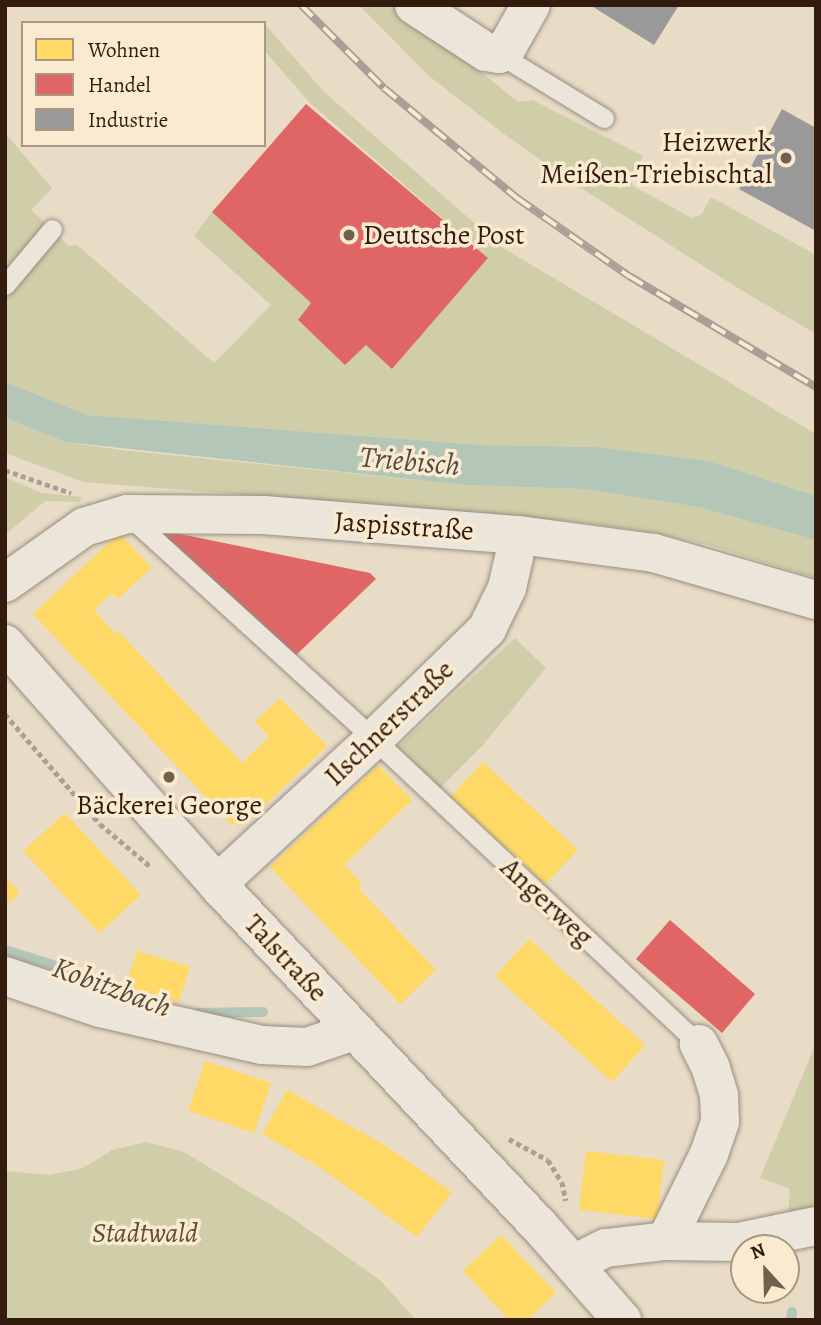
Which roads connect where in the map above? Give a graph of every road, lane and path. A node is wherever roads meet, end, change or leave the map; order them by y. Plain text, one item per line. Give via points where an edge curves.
1 (414, 5) edge
2 (531, 5) edge
3 (503, 51) junction
4 (604, 118) dead end
5 (52, 229) dead end
6 (5, 285) edge
7 (5, 470) edge
8 (127, 514) junction
9 (519, 535) junction
10 (5, 583) edge
11 (816, 600) edge
12 (5, 644) edge
13 (374, 739) junction
14 (217, 884) junction
15 (5, 976) edge
16 (354, 1031) junction
17 (699, 1044) joint
18 (816, 1226) edge
19 (666, 1241) junction
20 (574, 1264) junction
21 (622, 1320) edge

1 - 3 street via 486,52
2 - 3 street
3 - 4 lane
5 - 6 lane
7 - 8 path
8 - 9 street, Jaspisstraße via 264,515
8 - 10 street, Jaspisstraße via 84,527
8 - 13 lane, Angerweg
9 - 11 street, Jaspisstraße via 654,553
9 - 13 street, Ilschnerstraße via 507,588 487,629
12 - 14 street, Talstraße
13 - 14 street, Ilschnerstraße
13 - 17 lane, Angerweg
14 - 16 street, Talstraße
15 - 16 street via 100,1008 262,1045 307,1047
16 - 20 street, Talstraße
17 - 19 street, Angerweg via 719,1095 720,1122
18 - 19 street via 738,1242
19 - 20 street via 606,1248
20 - 21 street, Talstraße

